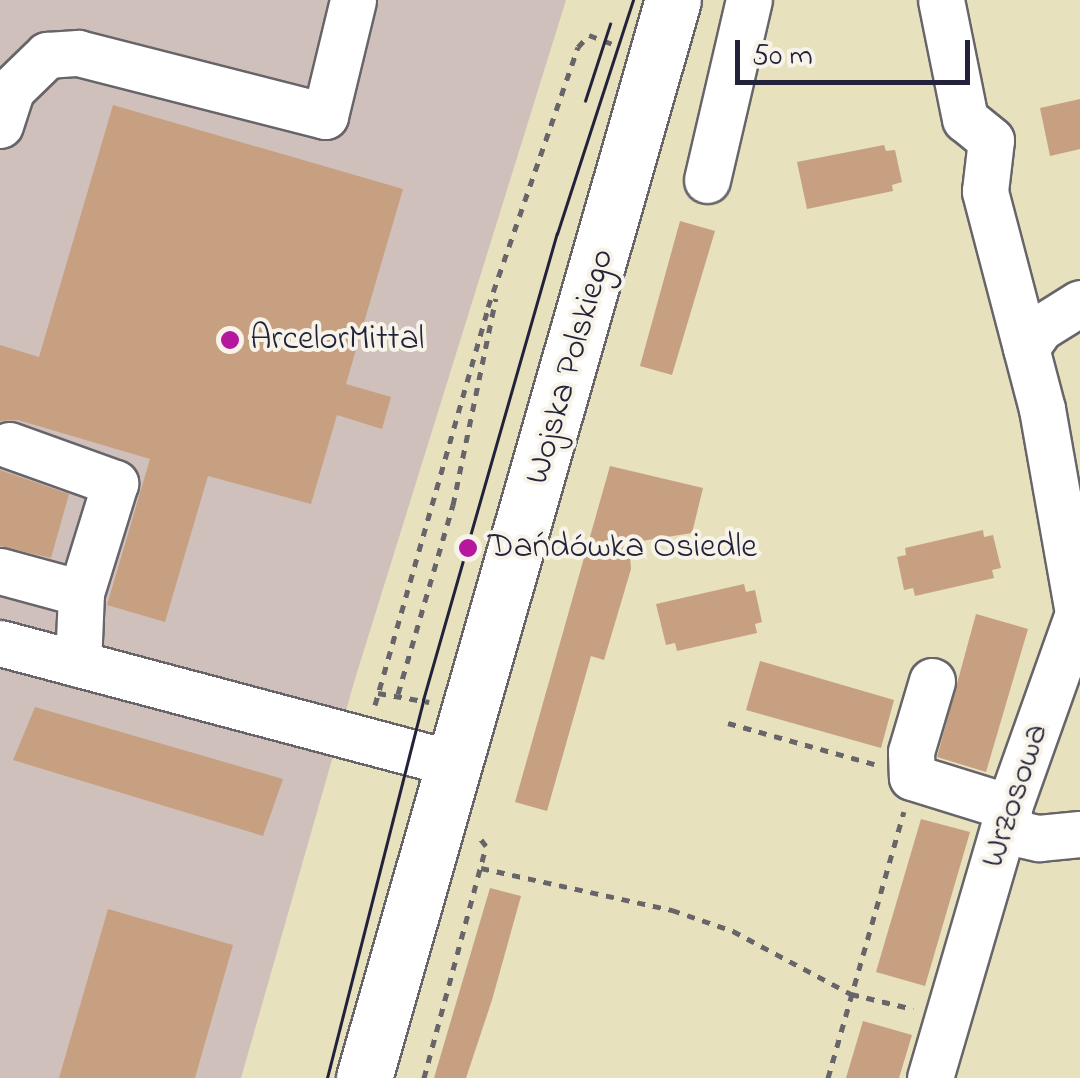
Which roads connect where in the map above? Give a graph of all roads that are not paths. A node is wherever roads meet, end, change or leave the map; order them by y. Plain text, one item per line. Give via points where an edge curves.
1 (353, 0) edge
2 (673, 0) edge
3 (749, 0) edge
4 (941, 0) edge
5 (0, 125) edge
6 (707, 180) dead end
7 (1080, 303) edge
8 (1026, 348) junction
9 (9, 445) dead end
10 (0, 571) edge
11 (81, 593) junction
12 (1079, 615) edge
13 (0, 643) edge
14 (78, 664) junction
15 (932, 680) dead end
16 (454, 764) junction
17 (1006, 818) junction
18 (1080, 834) edge
19 (364, 1078) edge
20 (930, 1078) edge

1 - 5 street via 325,116 78,53 48,54 12,89
2 - 16 main road, Wojska Polskiego
3 - 6 street
4 - 8 street, Wrzosowa via 965,119 990,140 985,191
7 - 8 street via 1040,328
8 - 12 street, Wrzosowa
9 - 11 street via 115,483
10 - 11 street
11 - 14 street
12 - 17 street, Wrzosowa
13 - 14 street
14 - 16 street
15 - 17 street via 911,752 912,777
16 - 19 main road, Wojska Polskiego
17 - 18 street via 1039,838
17 - 20 street, Wrzosowa

